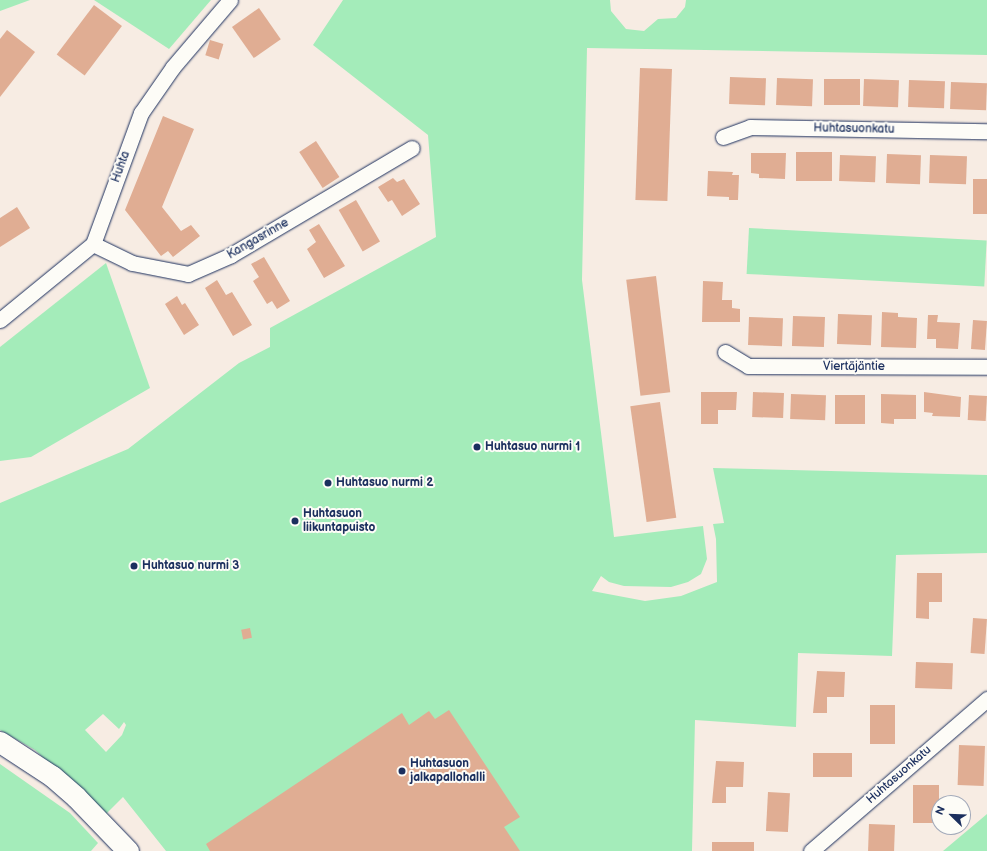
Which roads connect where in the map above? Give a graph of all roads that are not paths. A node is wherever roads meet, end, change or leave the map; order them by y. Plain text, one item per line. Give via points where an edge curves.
1 (230, 0) edge
2 (987, 130) edge
3 (723, 137) dead end
4 (412, 148) dead end
5 (93, 244) junction
6 (0, 320) edge
7 (725, 352) dead end
8 (987, 367) edge
9 (987, 699) edge
10 (0, 742) edge
11 (119, 848) edge
12 (811, 851) edge

1 - 5 street, Huhta via 173,68 141,112
2 - 3 street, Huhtasuonkatu via 750,127
4 - 5 street, Kangasrinne via 231,255 188,274 132,262
5 - 6 street
7 - 8 street, Viertäjäntie via 748,366
9 - 12 street, Huhtasuonkatu
10 - 11 main road via 52,776

